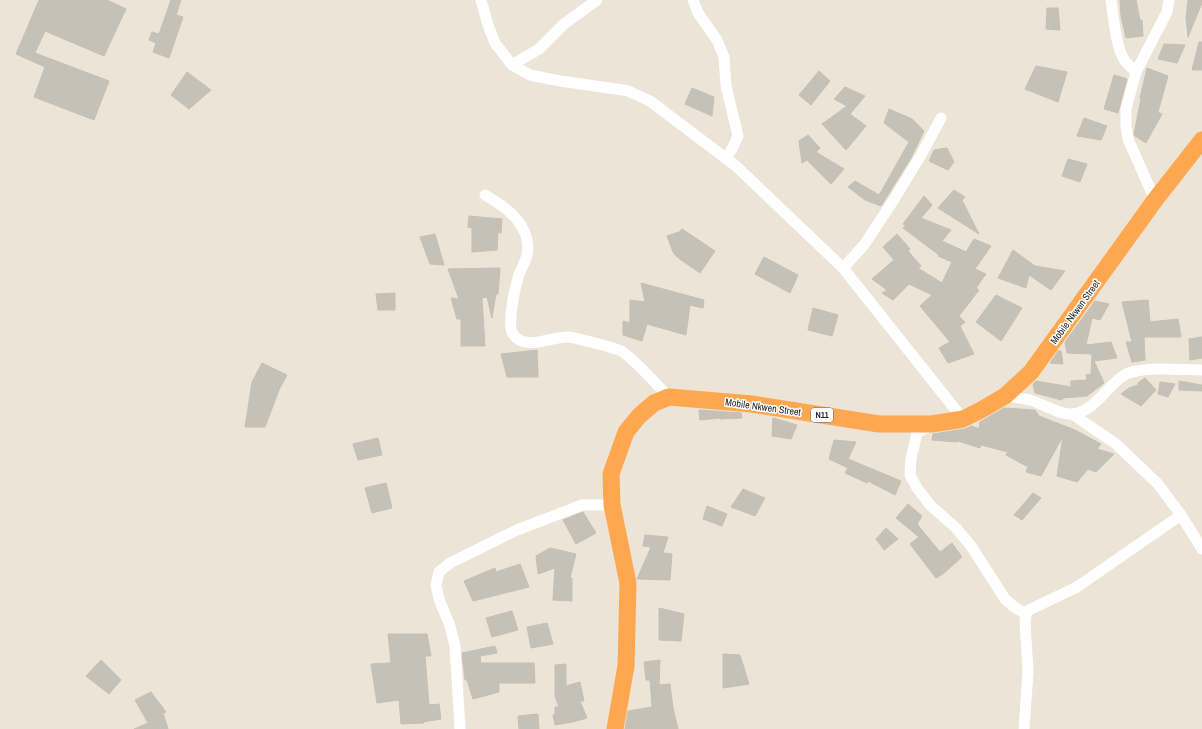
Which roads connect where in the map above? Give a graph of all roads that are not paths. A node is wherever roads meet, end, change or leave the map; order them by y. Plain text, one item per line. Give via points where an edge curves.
1 (481, 0) edge
2 (597, 0) edge
3 (693, 0) edge
4 (1111, 0) edge
5 (1169, 0) edge
6 (512, 65) junction
7 (1136, 72) junction
8 (941, 118) dead end
9 (1202, 140) edge
10 (726, 158) junction
11 (485, 195) dead end
12 (1156, 200) junction
13 (843, 268) junction
14 (1202, 370) edge
15 (669, 396) junction
16 (1006, 396) junction
17 (1072, 414) junction
18 (963, 419) junction
19 (932, 424) junction
20 (612, 505) junction
21 (1181, 514) junction
22 (1202, 549) edge
23 (1026, 614) junction
24 (460, 729) edge
25 (615, 729) edge
26 (1024, 729) edge

1 - 6 street via 495,43
2 - 6 street via 564,24 539,49
3 - 10 street via 724,57 726,86 738,136
4 - 7 street via 1121,52 1125,61
5 - 7 street via 1167,12
6 - 10 street via 530,75 628,91 650,101
7 - 12 street via 1126,109 1128,139
8 - 13 street via 893,201 864,244
9 - 12 highway, Mobile Nkwen Street / N11
10 - 13 street
11 - 15 street via 514,216 528,242 511,308 511,329 514,336 532,344 568,337 622,351
12 - 16 highway, Mobile Nkwen Street / N11 via 1031,372
13 - 18 street
14 - 17 street via 1138,370 1126,374 1094,404
15 - 19 highway, Mobile Nkwen Street / N11 via 752,404 879,424
15 - 20 highway via 654,402 626,432 611,474
16 - 17 street via 1030,400
16 - 18 highway, Mobile Nkwen Street / N11
17 - 21 street via 1116,444 1158,484
18 - 19 highway, Mobile Nkwen Street / N11
19 - 23 street via 917,433 910,475 930,505 956,528 971,546 1005,599
20 - 24 street via 582,505 517,530 450,563 439,572 436,584 439,599 455,646
20 - 25 highway via 628,583 626,666
21 - 22 street
21 - 23 street via 1077,587 1042,603
23 - 26 street via 1028,672

